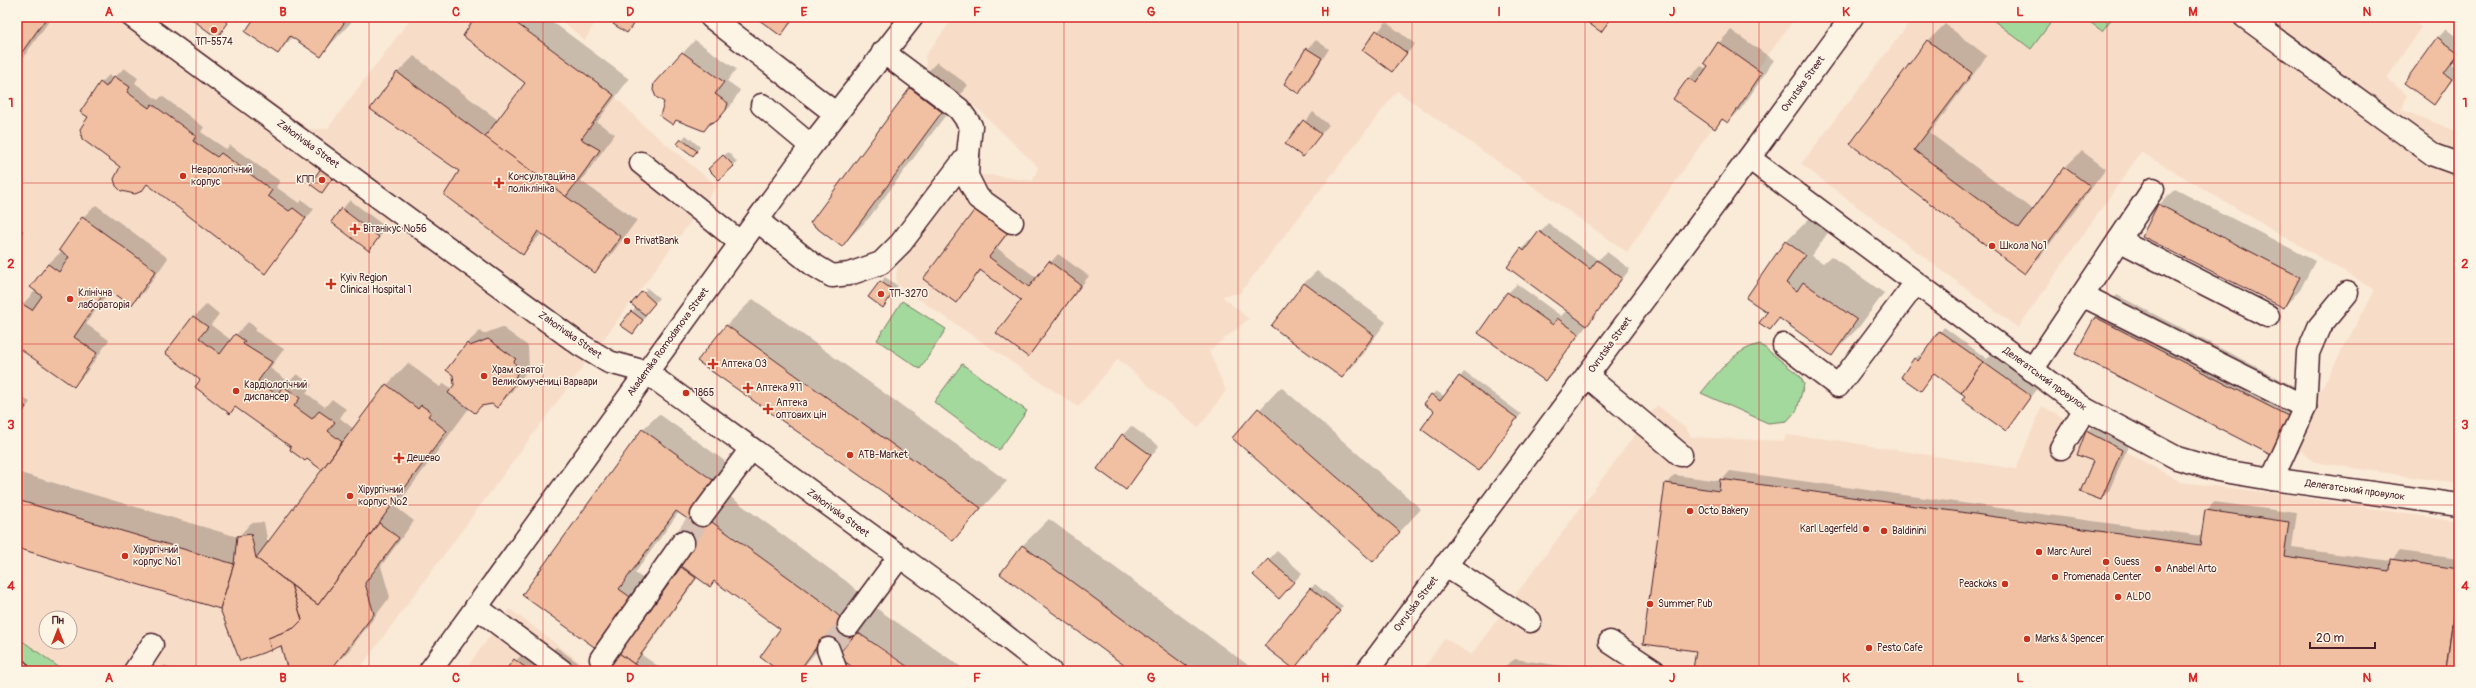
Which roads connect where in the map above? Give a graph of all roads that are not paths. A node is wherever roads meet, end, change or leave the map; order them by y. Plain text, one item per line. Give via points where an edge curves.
1 (133, 17) edge
2 (711, 17) edge
3 (912, 17) edge
4 (1852, 17) edge
5 (2245, 17) edge
6 (883, 52) junction
7 (762, 105) dead end
8 (836, 114) junction
9 (811, 146) junction
10 (968, 155) junction
11 (1750, 158) junction
12 (642, 163) dead end
13 (2459, 164) edge
14 (2154, 189) dead end
15 (758, 221) junction
16 (1012, 222) dead end
17 (2119, 240) junction
18 (741, 243) junction
19 (1915, 284) junction
20 (2347, 293) dead end
21 (2082, 295) junction
22 (2268, 316) dead end
23 (1784, 345) dead end
24 (2032, 370) junction
25 (646, 372) junction
26 (1587, 376) junction
27 (2305, 407) junction
28 (2085, 409) junction
29 (2062, 448) dead end
30 (751, 449) junction
31 (1681, 455) dead end
32 (2272, 479) junction
33 (2459, 505) edge
34 (702, 515) tunnel mouth
35 (683, 542) tunnel mouth
36 (898, 557) junction
37 (1445, 565) junction
38 (476, 607) junction
39 (1530, 621) dead end
40 (849, 625) tunnel mouth
41 (1610, 642) dead end
42 (152, 645) dead end
43 (828, 649) dead end
44 (601, 659) dead end
45 (135, 671) edge
46 (430, 671) edge
47 (562, 671) edge
48 (836, 671) edge
49 (1050, 671) edge
50 (1367, 671) edge
51 (1654, 671) edge

1 - 25 street, Zahorivska Street via 579,344 609,362
2 - 8 street
3 - 6 street, Akademika Romodanova Street
4 - 11 street, Ovrutska Street
5 - 13 street via 2434,155
6 - 8 street, Akademika Romodanova Street
6 - 10 street via 959,109 971,126
7 - 9 street
8 - 9 street, Akademika Romodanova Street
9 - 15 street, Akademika Romodanova Street
10 - 15 street via 901,243 881,263 849,274 832,276 812,264
10 - 16 street via 967,176 978,198
11 - 19 street, Делегатський провулок
11 - 26 street, Ovrutska Street
12 - 18 street
14 - 17 street
15 - 18 street, Akademika Romodanova Street
17 - 21 street
17 - 22 street
18 - 25 street, Akademika Romodanova Street
19 - 23 street via 1838,386
19 - 24 street, Делегатський провулок
20 - 27 street via 2319,327 2308,353
21 - 24 street
21 - 27 street
24 - 28 street, Делегатський провулок
25 - 30 street, Zahorivska Street
25 - 38 street, Akademika Romodanova Street
26 - 31 street
26 - 37 street, Ovrutska Street
27 - 32 street
28 - 29 street
28 - 32 street, Делегатський провулок via 2177,458 2218,470
30 - 34 street
30 - 36 street, Zahorivska Street
32 - 33 street, Делегатський провулок
35 - 44 street
36 - 40 street
36 - 49 street, Zahorivska Street via 949,592
37 - 39 street
37 - 50 street, Ovrutska Street
38 - 46 street, Akademika Romodanova Street
38 - 47 street
41 - 51 street
42 - 45 street
43 - 48 street

